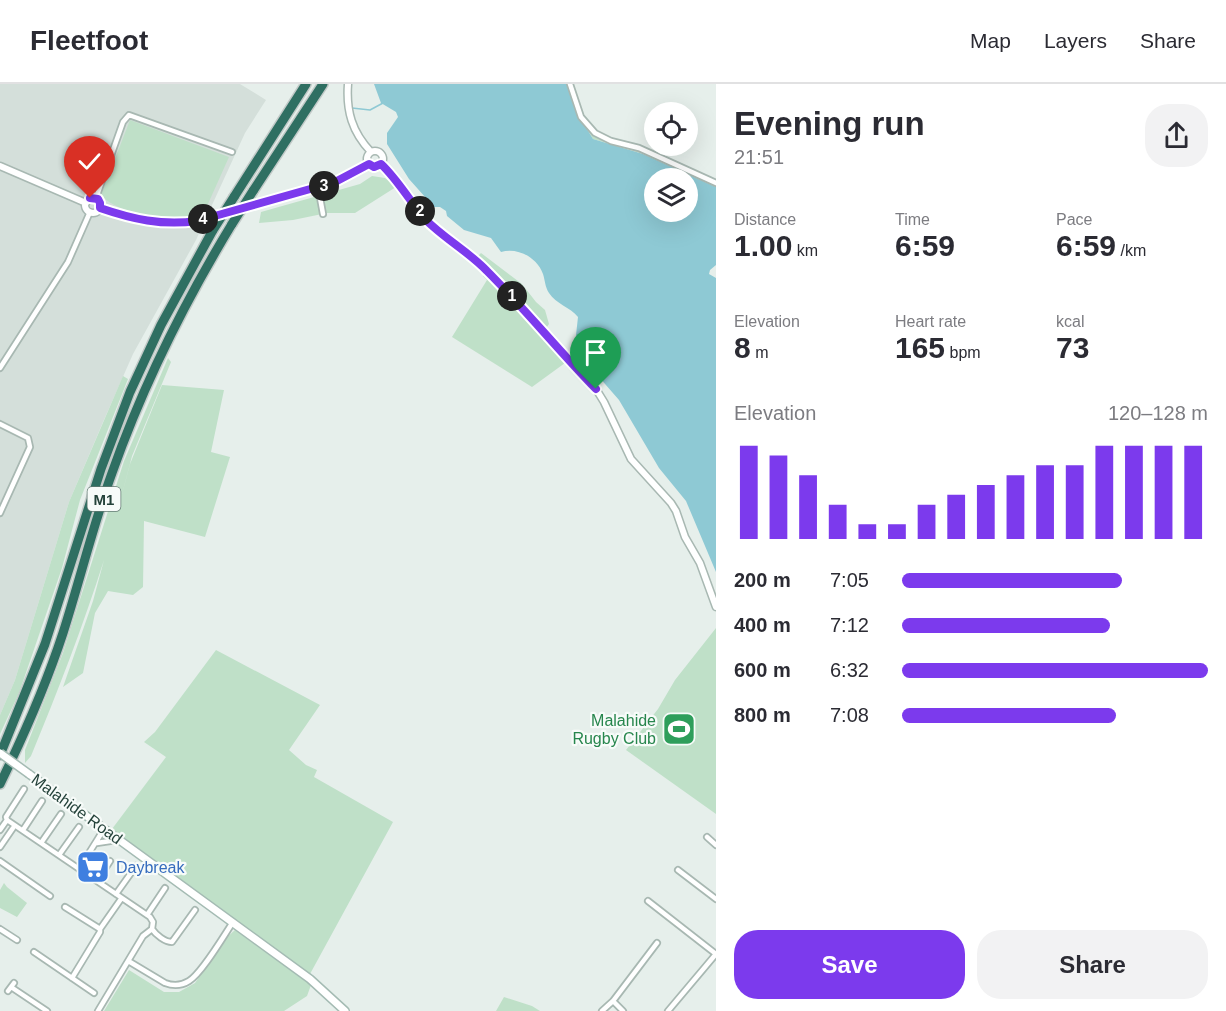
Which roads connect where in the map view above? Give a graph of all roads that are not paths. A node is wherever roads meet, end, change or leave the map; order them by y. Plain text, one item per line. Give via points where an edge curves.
1 (306, 84) edge
2 (323, 84) edge
3 (348, 84) edge
4 (570, 84) edge
5 (232, 152) dead end
6 (370, 152) junction
7 (369, 164) junction
8 (381, 164) junction
9 (0, 166) edge
10 (716, 183) edge
11 (318, 188) junction
12 (96, 198) junction
13 (86, 203) junction
14 (100, 208) junction
15 (90, 212) junction
16 (323, 214) dead end
17 (0, 368) edge
18 (0, 424) edge
19 (0, 513) edge
20 (716, 607) edge
21 (0, 754) edge
22 (0, 784) edge
23 (24, 789) dead end
24 (42, 801) dead end
25 (61, 814) dead end
26 (7, 820) junction
27 (79, 826) dead end
28 (13, 828) dead end
29 (104, 829) junction
30 (0, 830) edge
31 (23, 830) junction
32 (706, 837) dead end
33 (2, 838) edge
34 (120, 840) junction
35 (41, 843) junction
36 (96, 843) junction
37 (716, 845) edge
38 (0, 847) edge
39 (59, 855) junction
40 (0, 861) edge
41 (111, 861) dead end
42 (136, 866) dead end
43 (79, 869) junction
44 (678, 870) dead end
45 (97, 881) junction
46 (165, 888) dead end
47 (116, 894) junction
48 (50, 896) dead end
49 (121, 899) junction
50 (716, 899) edge
51 (648, 901) dead end
52 (65, 907) dead end
53 (195, 910) dead end
54 (147, 915) junction
55 (233, 922) junction
56 (0, 928) edge
57 (100, 929) junction
58 (152, 930) junction
59 (17, 940) dead end
60 (657, 943) dead end
61 (34, 952) dead end
62 (716, 954) edge
63 (130, 962) junction
64 (72, 978) junction
65 (11, 987) dead end
66 (94, 993) dead end
67 (613, 1001) junction
68 (672, 1006) junction
69 (47, 1011) edge
70 (98, 1011) edge
71 (345, 1011) edge
72 (602, 1011) edge
73 (623, 1011) edge
74 (668, 1011) edge
75 (678, 1011) edge

1 - 21 highway, M1, bridge via 213,230 160,325 130,392 95,486 45,644
2 - 22 highway, M1, bridge via 232,224 168,338 111,474 45,682
3 - 6 street via 347,108 354,129
4 - 10 street via 581,117 595,133
5 - 12 street via 129,115
6 - 7 street
6 - 8 street via 380,153
7 - 8 street
7 - 11 street
8 - 20 street via 424,217 486,270 596,389 631,459 676,511
9 - 13 street
11 - 14 street via 180,224 142,220
11 - 16 street
12 - 13 street
12 - 14 street
13 - 15 street
14 - 15 street
15 - 17 street via 68,262
18 - 19 street via 28,438 30,447
21 - 29 main road, Malahide Road, bridge
23 - 26 street
24 - 31 street
25 - 35 street
26 - 30 street
26 - 31 street
27 - 39 street
28 - 33 street
29 - 34 main road, Malahide Road
29 - 36 street
31 - 35 street
32 - 37 street
33 - 38 street
34 - 36 street
34 - 55 main road, Malahide Road
35 - 39 street
36 - 43 street
39 - 43 street
40 - 48 street
41 - 45 street
42 - 47 street
43 - 45 street
44 - 50 street
45 - 47 street
46 - 54 street
47 - 49 street
49 - 54 street
49 - 57 street
51 - 62 street
52 - 57 street
53 - 58 street via 172,942
54 - 58 street via 153,920
55 - 63 street via 196,975 186,983 165,983
55 - 71 main road, Malahide Road via 318,985
56 - 59 street
57 - 64 street
58 - 63 street via 143,936
60 - 67 street
61 - 64 street
62 - 68 street
63 - 70 street
64 - 66 street
65 - 69 street
67 - 72 street
67 - 73 street
68 - 74 street
68 - 75 street

